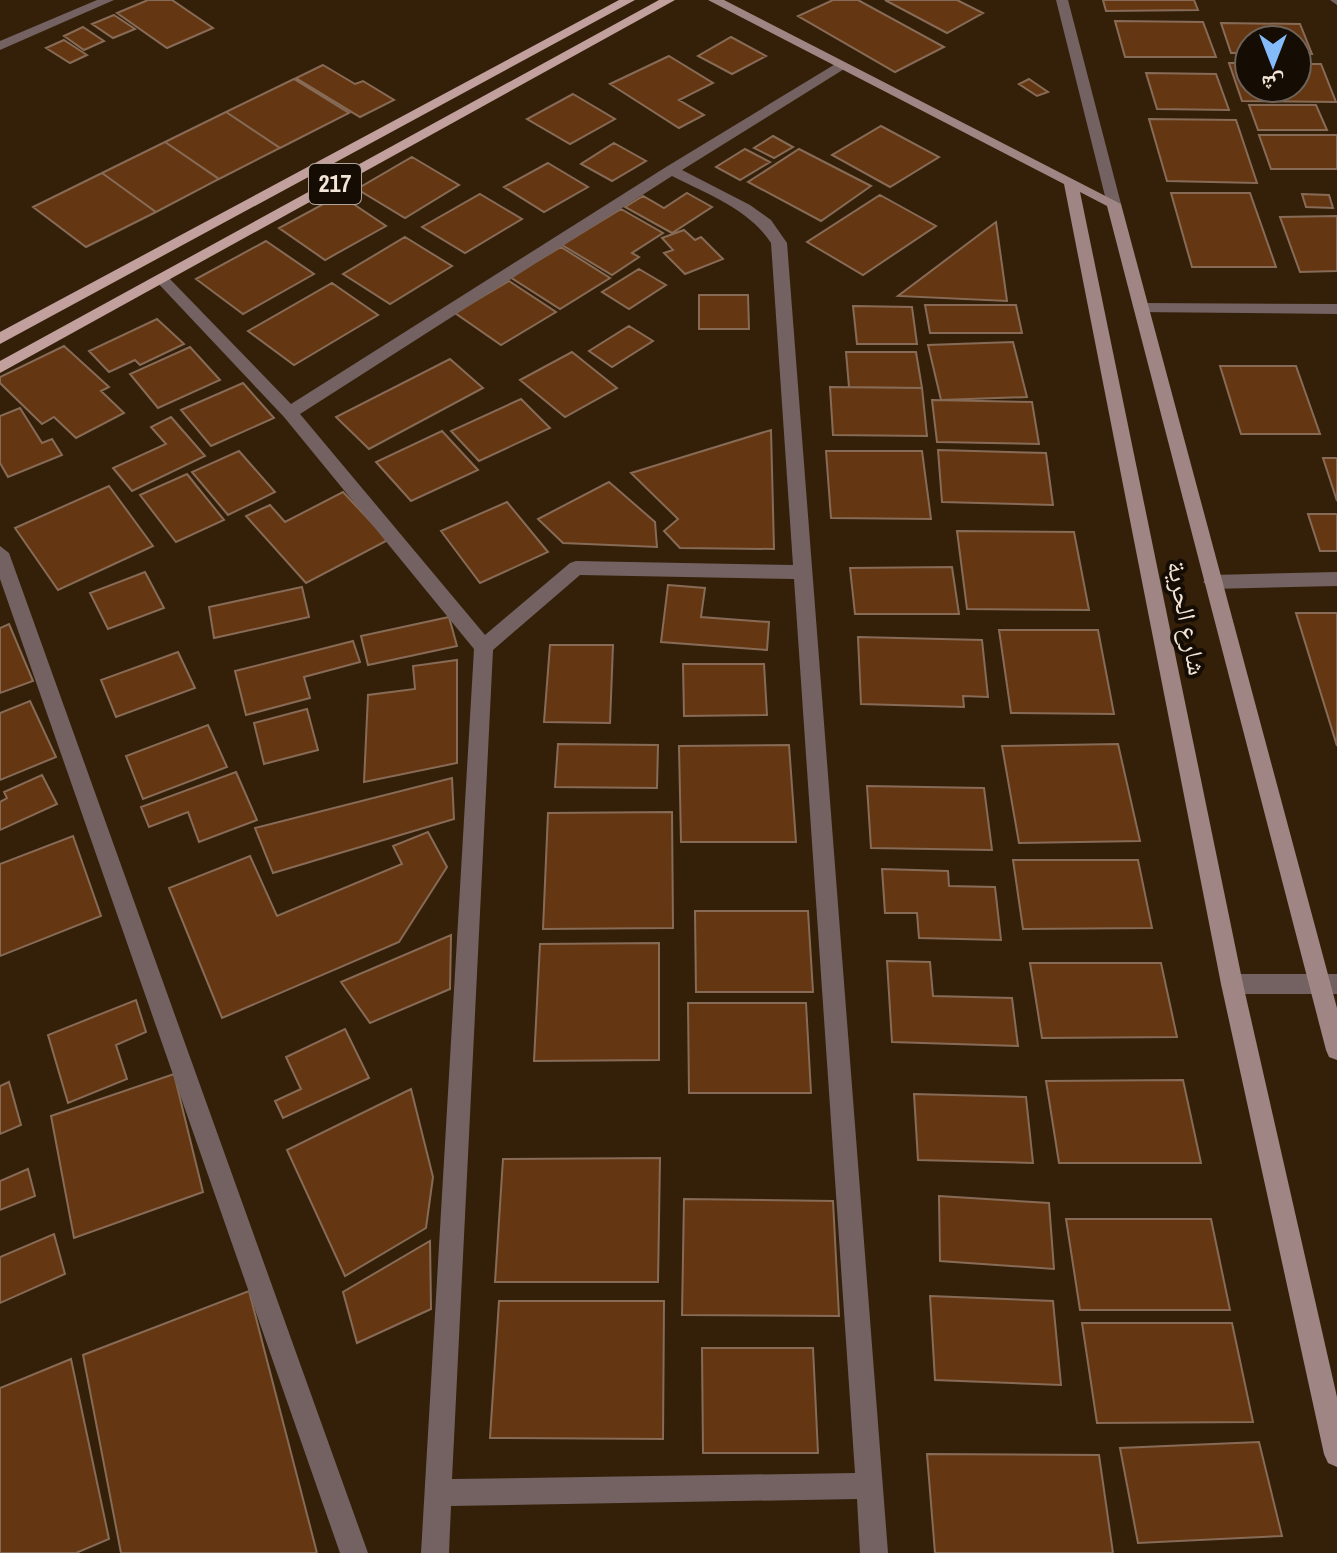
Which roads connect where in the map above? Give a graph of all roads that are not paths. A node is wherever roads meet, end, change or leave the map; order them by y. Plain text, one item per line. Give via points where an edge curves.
1 (108, 0) edge
2 (629, 0) edge
3 (669, 0) edge
4 (714, 0) edge
5 (1062, 0) edge
6 (0, 46) edge
7 (842, 66) junction
8 (671, 170) junction
9 (1071, 184) junction
10 (1114, 204) junction
11 (162, 279) junction
12 (1142, 308) junction
13 (1337, 309) edge
14 (0, 339) edge
15 (0, 368) edge
16 (290, 413) junction
17 (0, 553) edge
18 (802, 572) junction
19 (1337, 579) edge
20 (1212, 582) junction
21 (484, 647) junction
22 (1232, 984) junction
23 (1328, 984) edge
24 (1337, 1050) edge
25 (1337, 1454) edge
26 (869, 1486) junction
27 (437, 1493) junction
28 (354, 1553) edge
29 (435, 1553) edge
30 (874, 1553) edge

1 - 6 street
2 - 14 main road, 217
3 - 11 main road, 217
4 - 7 main road
5 - 10 street, شارع الحرية
7 - 8 street
7 - 9 main road
8 - 16 street
8 - 18 street via 745,208 766,223 779,243
9 - 10 main road
9 - 22 main road, شارع الحرية
10 - 12 main road, شارع الحرية
11 - 15 main road, 217
11 - 16 street
12 - 13 street
12 - 20 main road, شارع الحرية
16 - 21 street
17 - 28 street
18 - 21 street via 576,568
18 - 26 street
19 - 20 street
20 - 23 main road, شارع الحرية
21 - 27 street
22 - 23 street
22 - 25 main road, شارع الحرية
23 - 24 main road, شارع الحرية
26 - 27 street
26 - 30 street
27 - 29 street

